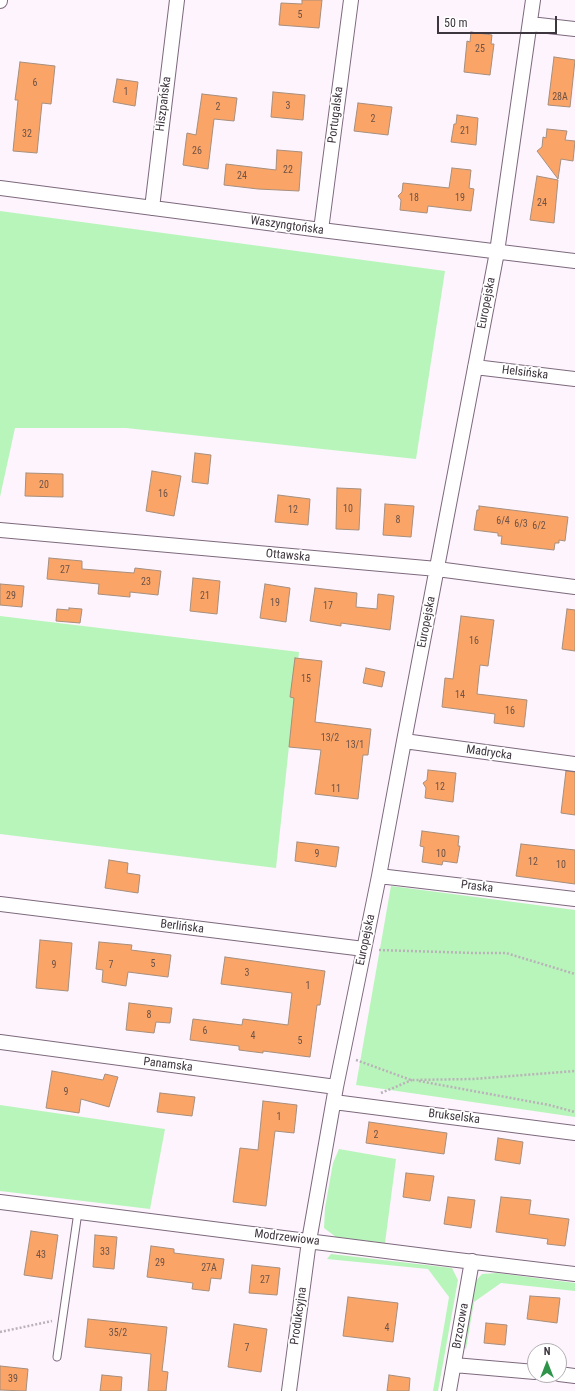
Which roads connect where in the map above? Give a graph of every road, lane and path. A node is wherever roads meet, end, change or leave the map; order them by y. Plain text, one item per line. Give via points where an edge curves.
1 (176, 0) edge
2 (350, 0) edge
3 (533, 0) edge
4 (530, 24) junction
5 (575, 29) edge
6 (0, 188) edge
7 (152, 208) junction
8 (321, 230) junction
9 (497, 252) junction
10 (575, 261) edge
11 (475, 367) junction
12 (575, 379) edge
13 (0, 530) edge
14 (437, 569) junction
15 (575, 587) edge
16 (404, 741) junction
17 (575, 764) edge
18 (379, 876) junction
19 (575, 899) edge
20 (0, 904) edge
21 (364, 949) junction
22 (575, 974) edge
23 (0, 1042) edge
24 (343, 1056) junction
25 (575, 1071) edge
26 (411, 1080) junction
27 (336, 1087) junction
28 (375, 1095) dead end
29 (334, 1102) junction
30 (575, 1112) edge
31 (575, 1133) edge
32 (0, 1202) edge
33 (78, 1212) junction
34 (309, 1241) junction
35 (472, 1261) junction
36 (575, 1274) edge
37 (65, 1304) junction
38 (0, 1332) edge
39 (57, 1357) dead end
40 (454, 1365) junction
41 (527, 1371) edge
42 (289, 1391) edge
43 (449, 1391) edge

1 - 7 street, Hiszpańska
2 - 8 street, Portugalska
3 - 4 street, Europejska
4 - 5 street
4 - 9 street, Europejska
6 - 7 street, Waszyngtońska
7 - 8 street, Waszyngtońska
8 - 9 street, Waszyngtońska
9 - 10 street, Waszyngtońska
9 - 11 street, Europejska
11 - 12 street, Helsińska
11 - 14 street, Europejska
13 - 14 street, Ottawska
14 - 15 street, Ottawska
14 - 16 street, Europejska
16 - 17 street, Madrycka
16 - 18 street, Europejska
18 - 19 street, Praska
18 - 21 street, Europejska
20 - 21 street, Berlińska
21 - 22 path via 506,953
21 - 24 street, Europejska
23 - 27 street, Panamska
24 - 26 path
24 - 27 street, Europejska
25 - 26 path via 473,1079
26 - 28 path
26 - 30 path via 474,1090
27 - 29 street, Europejska
29 - 31 street, Brukselska
29 - 34 street, Europejska
32 - 33 street, Modrzewiowa
33 - 34 street, Modrzewiowa
33 - 37 lane
34 - 35 street, Modrzewiowa
34 - 42 street, Produkcyjna
35 - 36 street, Modrzewiowa
35 - 40 street, Brzozowa
37 - 38 path via 56,1320
37 - 39 lane
40 - 41 street
40 - 43 street, Brzozowa

